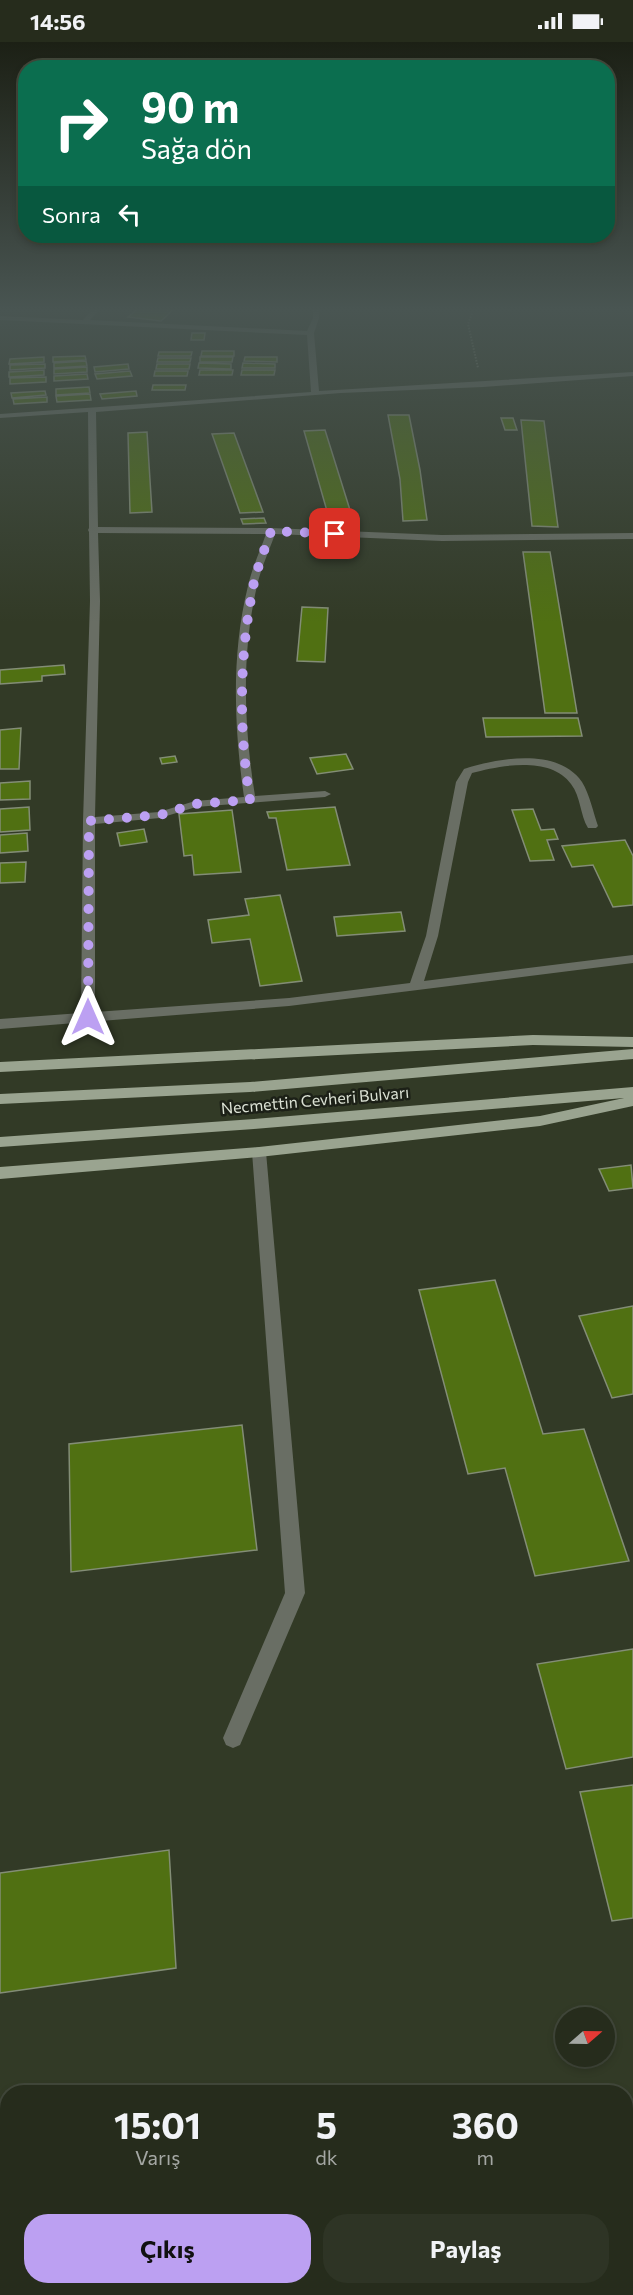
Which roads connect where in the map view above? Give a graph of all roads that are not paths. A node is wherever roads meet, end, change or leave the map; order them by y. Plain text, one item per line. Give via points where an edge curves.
1 (33, 413) edge
2 (92, 413) edge
3 (0, 416) edge
4 (93, 530) junction
5 (271, 531) junction
6 (633, 536) edge
7 (325, 794) dead end
8 (250, 800) junction
9 (89, 821) junction
10 (592, 826) dead end
11 (633, 959) edge
12 (416, 984) junction
13 (88, 1017) junction
14 (0, 1024) edge
15 (633, 1042) edge
16 (633, 1054) edge
17 (0, 1067) edge
18 (633, 1092) edge
19 (0, 1099) edge
20 (633, 1101) edge
21 (0, 1142) edge
22 (260, 1152) junction
23 (0, 1173) edge
24 (233, 1738) dead end

1 - 3 street
2 - 4 street
4 - 5 street
4 - 9 street
5 - 6 street via 442,538
5 - 8 street via 252,591 243,653 242,756
7 - 8 street
8 - 9 street via 195,804 160,815
9 - 13 street
10 - 12 street via 576,783 564,769 540,763 486,764 468,771 462,782 432,936
11 - 12 street
12 - 13 street via 289,1002
13 - 14 street
15 - 17 main road via 533,1040
16 - 19 main road, Necmettin Cevheri Bulvarı via 250,1087
18 - 21 main road, Necmettin Cevheri Bulvarı
20 - 22 main road via 540,1121
22 - 23 main road
22 - 24 street via 295,1593

